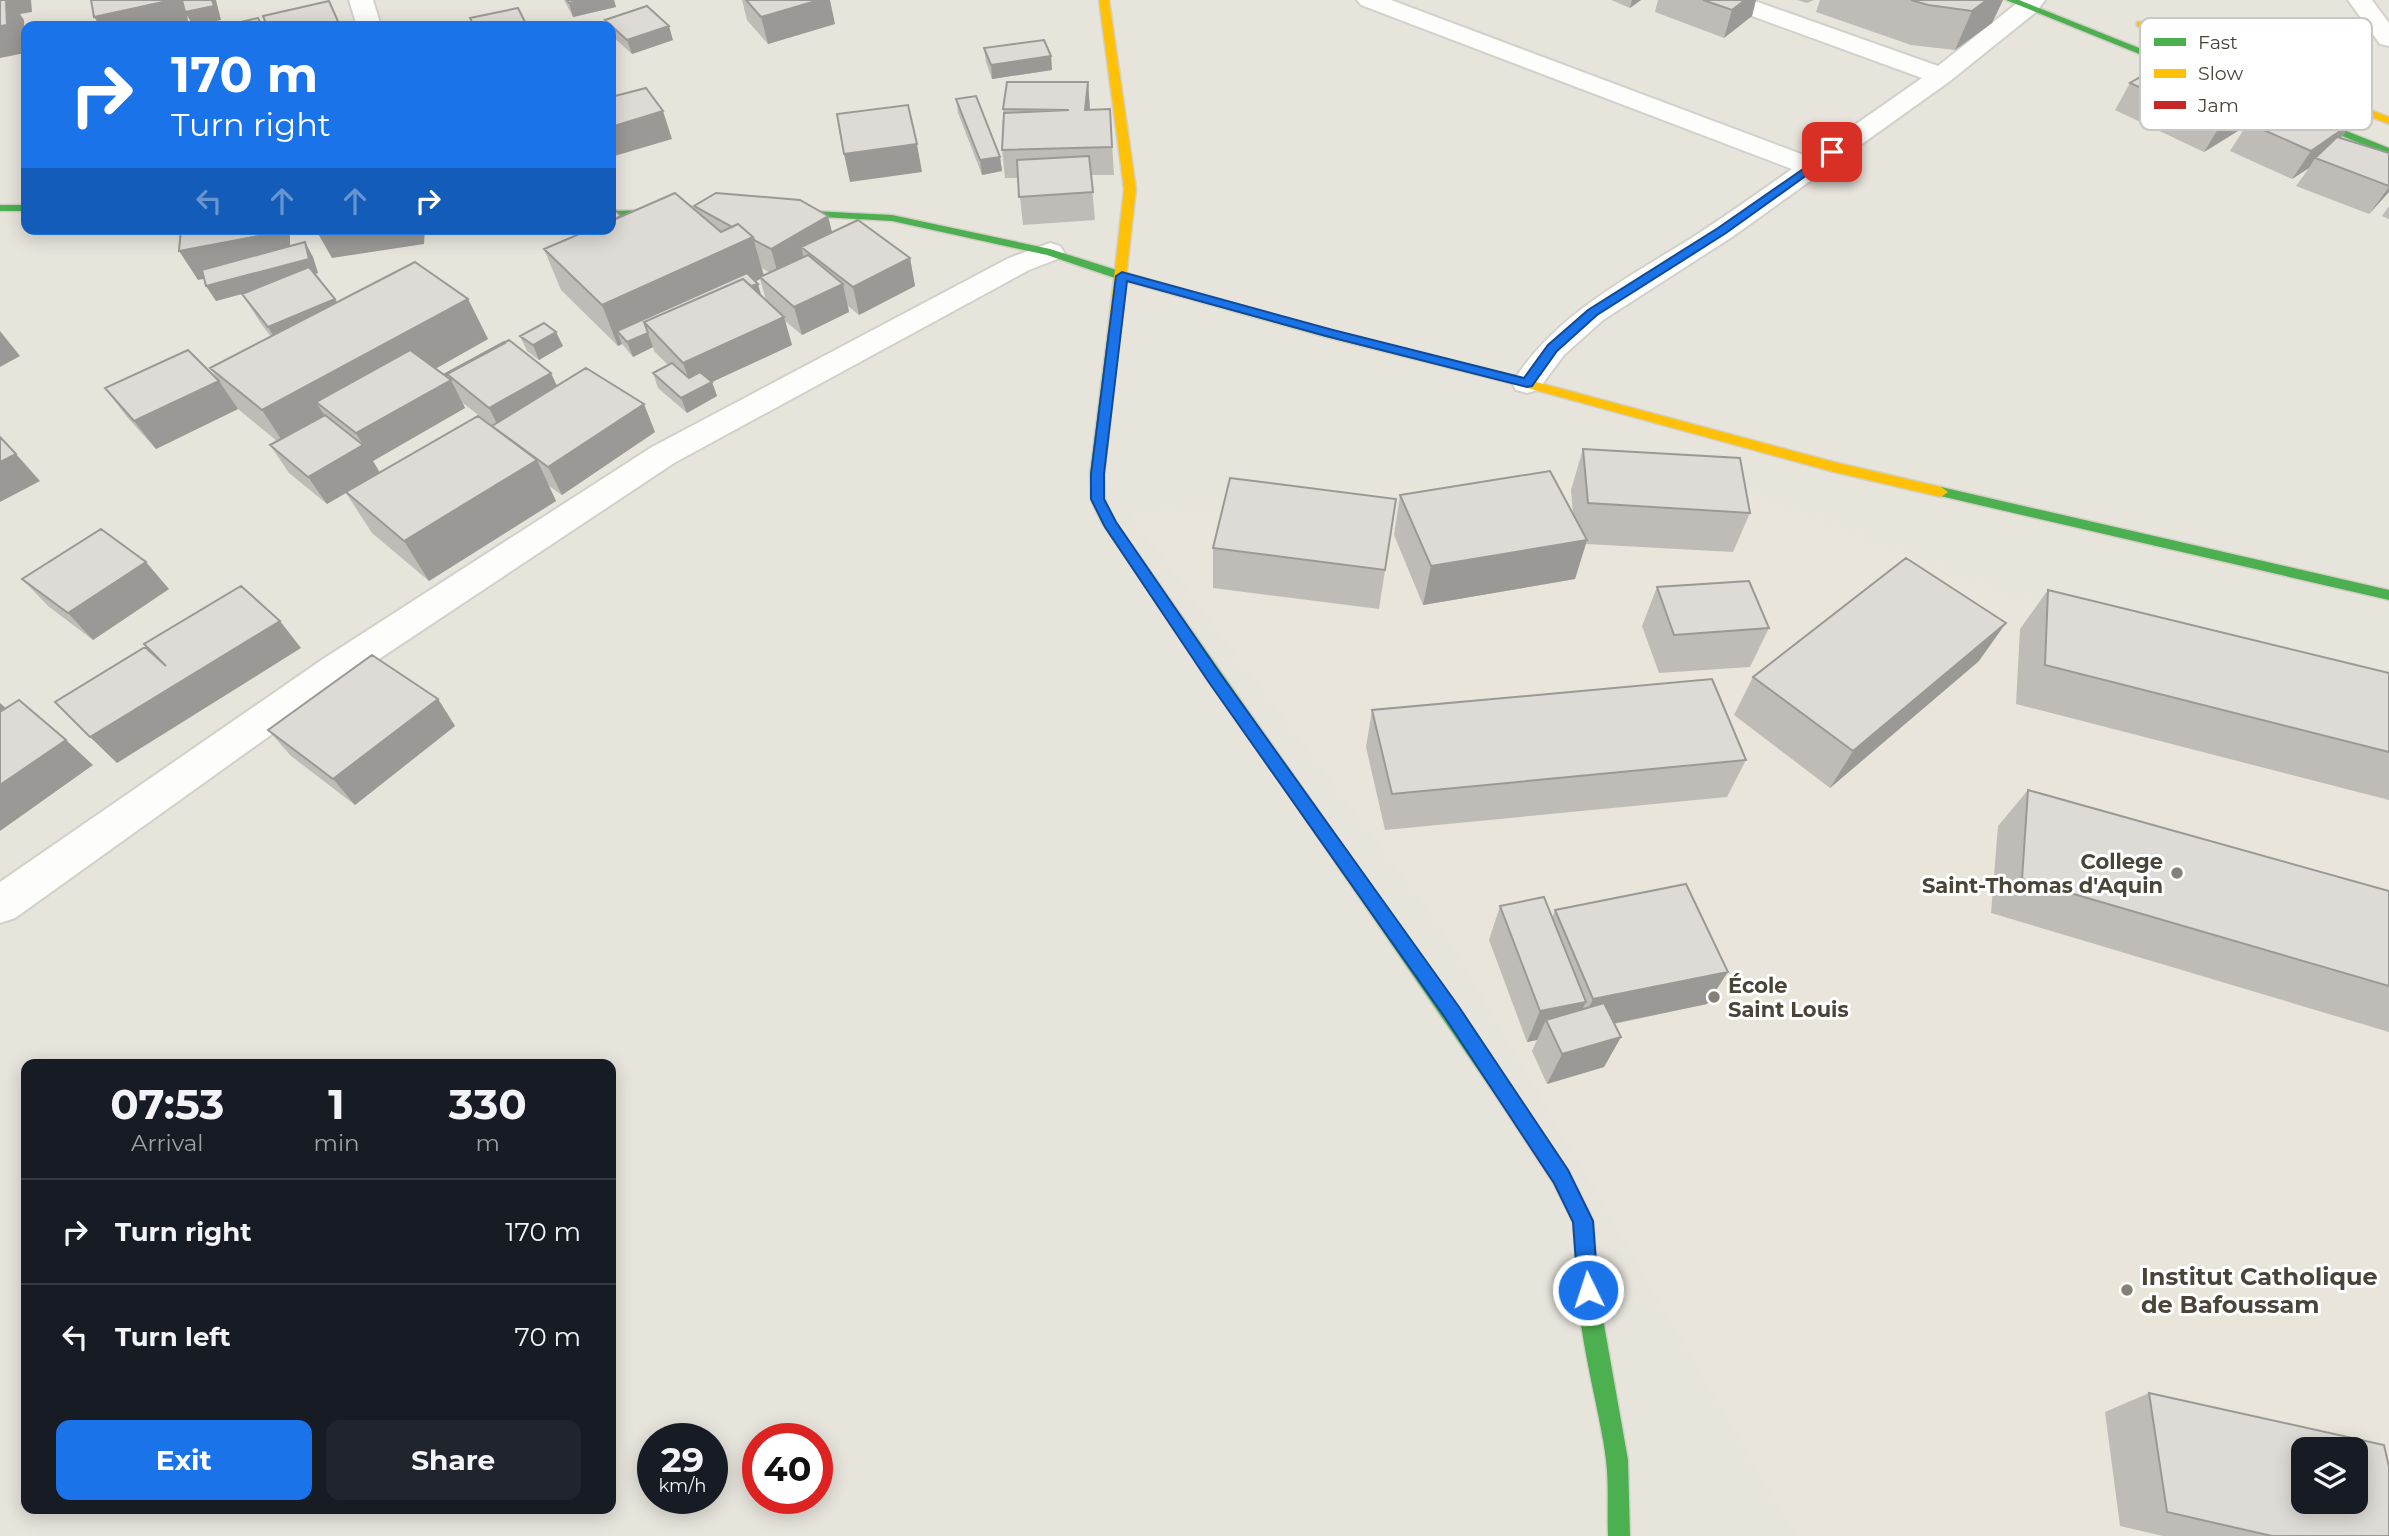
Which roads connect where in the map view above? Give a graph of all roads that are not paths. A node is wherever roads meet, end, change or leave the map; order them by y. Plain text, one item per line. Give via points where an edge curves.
1 (361, 0) edge
2 (1104, 0) edge
3 (1369, 0) edge
4 (1730, 0) edge
5 (2360, 0) edge
6 (2024, 3) edge
7 (2129, 20) dead end
8 (367, 21) edge
9 (2140, 24) edge
10 (2389, 39) edge
11 (2140, 50) edge
12 (1941, 76) junction
13 (2372, 114) edge
14 (2389, 121) edge
15 (2335, 130) edge
16 (2389, 152) edge
17 (1810, 167) junction
18 (0, 208) edge
19 (21, 208) edge
20 (697, 211) edge
21 (751, 211) edge
22 (616, 214) edge
23 (1050, 252) junction
24 (1122, 276) junction
25 (1527, 383) junction
26 (2389, 594) edge
27 (0, 905) edge
28 (1619, 1536) edge

1 - 8 street
2 - 24 street via 1130,189
3 - 17 street
4 - 12 street
5 - 10 street
6 - 11 street
6 - 12 street
7 - 9 street
12 - 17 street
13 - 14 street
15 - 16 street
17 - 25 street via 1722,231 1593,313 1553,348
18 - 19 street
20 - 22 street
21 - 23 street via 892,218
23 - 24 street
23 - 27 street via 1018,264 663,455 337,668
24 - 25 street
24 - 28 street via 1097,474 1098,499 1213,677 1452,1013 1561,1177 1583,1221 1590,1313 1618,1460
25 - 26 street via 1834,467

